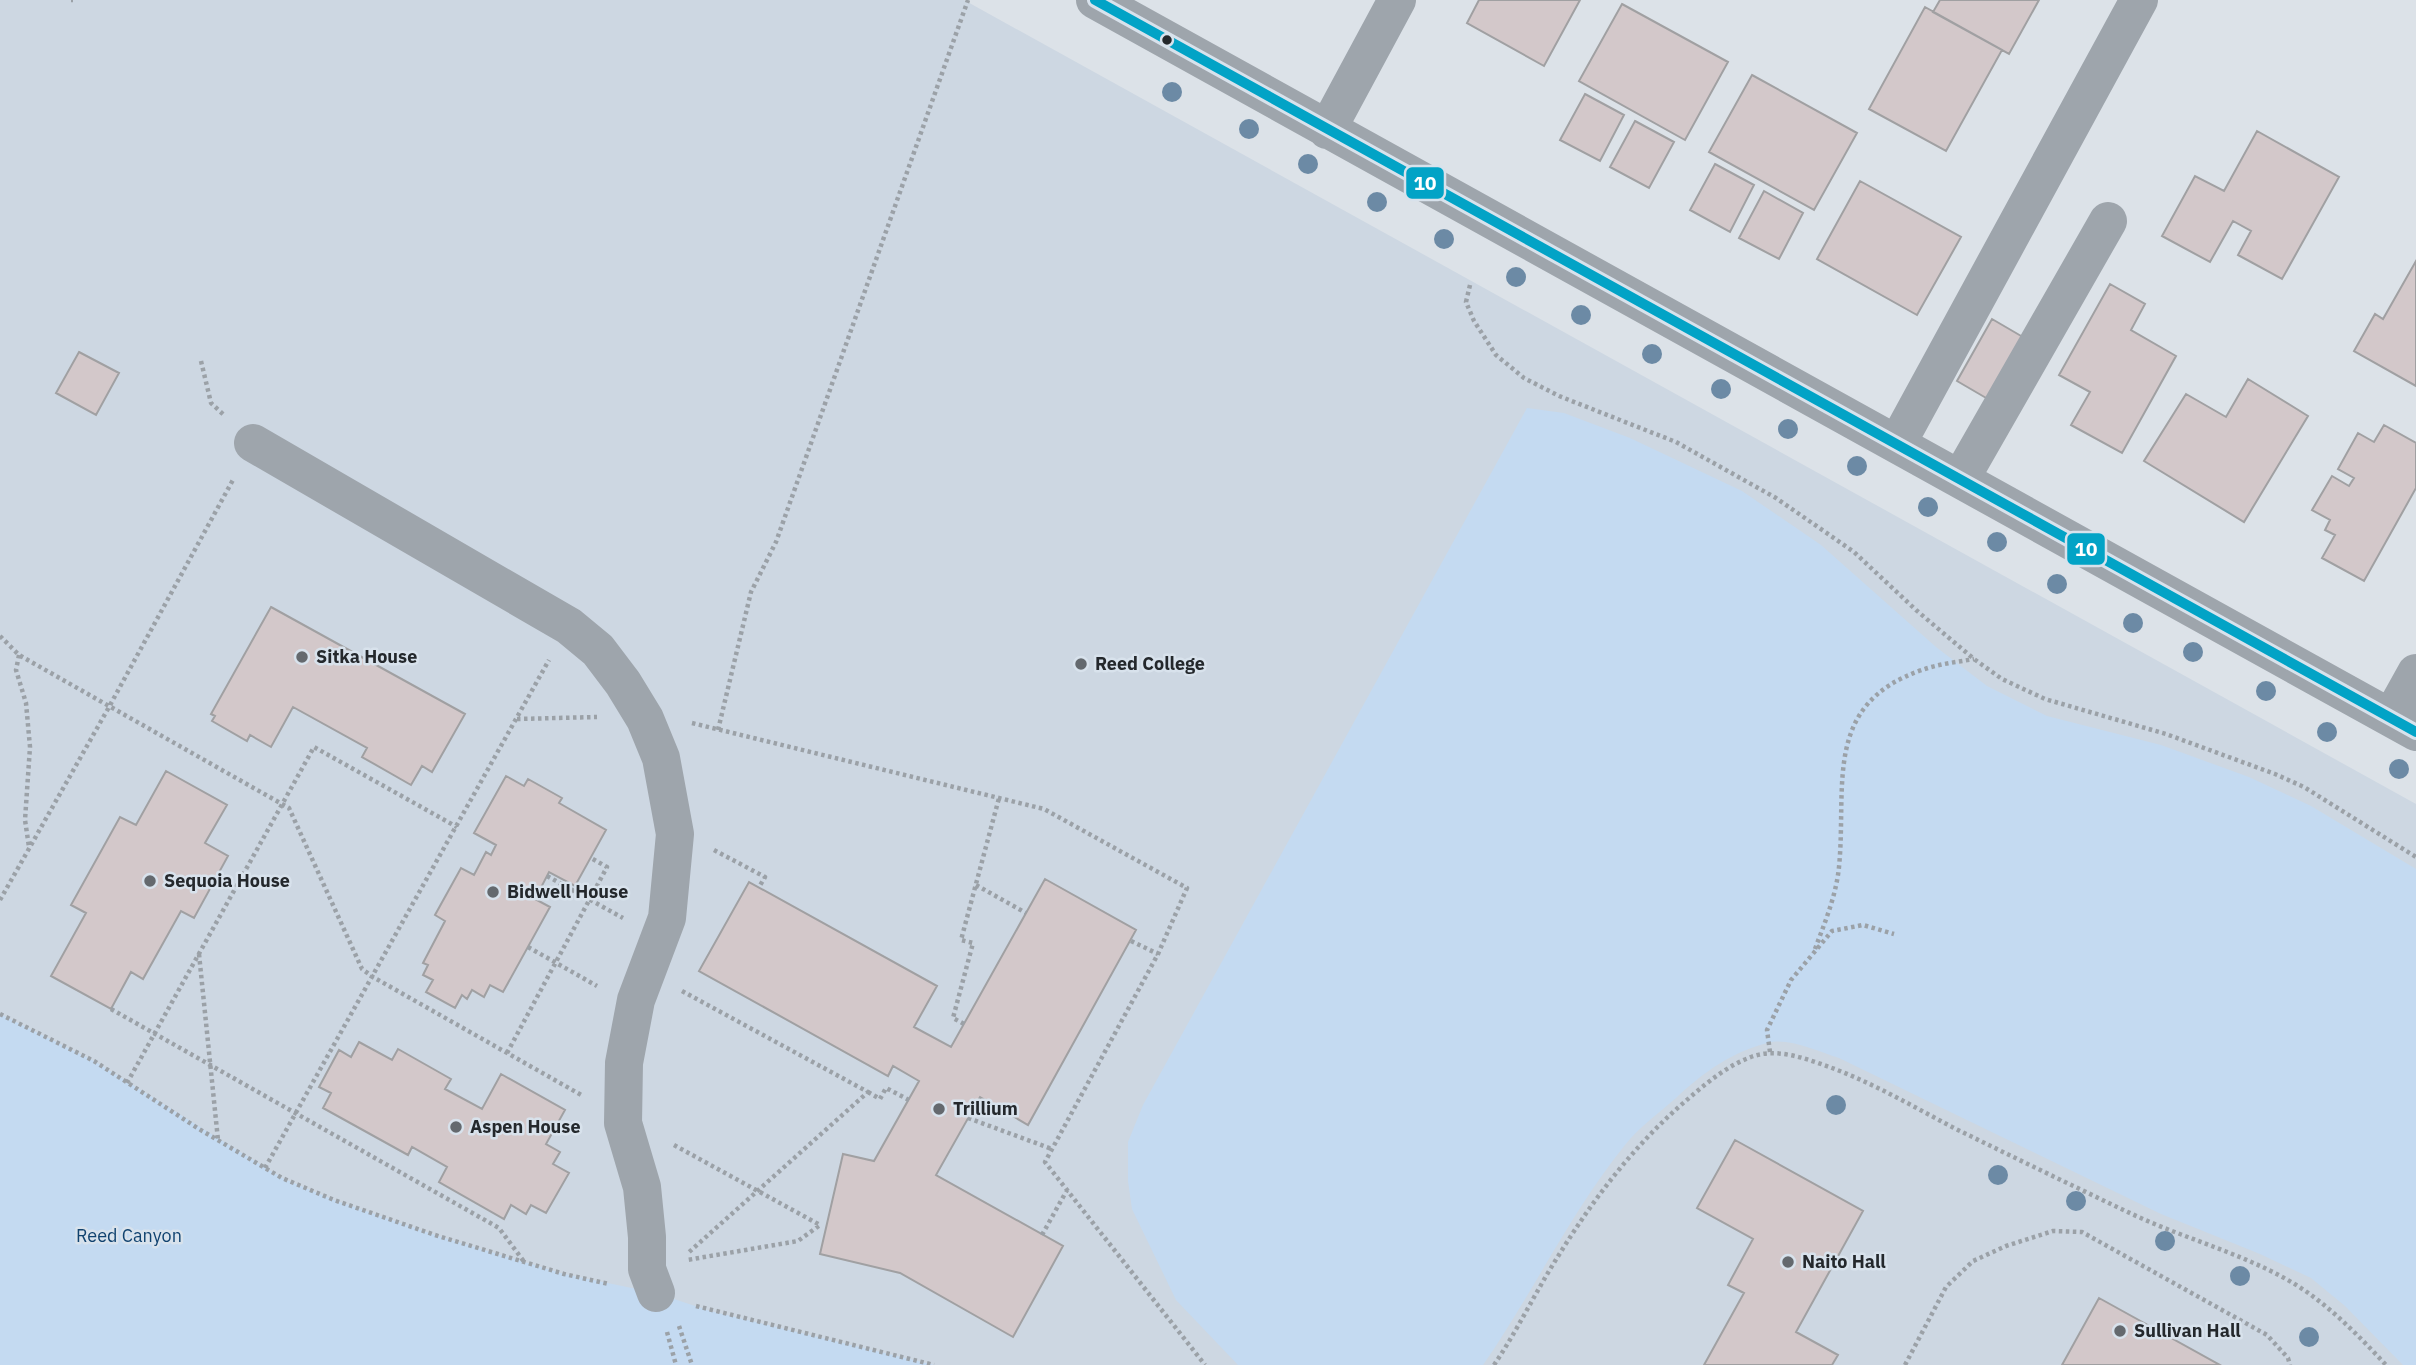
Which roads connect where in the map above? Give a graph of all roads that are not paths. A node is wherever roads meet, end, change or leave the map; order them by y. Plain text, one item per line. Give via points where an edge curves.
1 (1095, 0) edge
2 (1397, 0) edge
3 (2139, 0) edge
4 (1327, 130) junction
5 (2108, 221) dead end
6 (253, 443) road end
7 (1897, 444) junction
8 (1961, 478) junction
9 (2416, 673) edge
10 (2403, 725) edge
11 (666, 1306) road end

1 - 4 street
2 - 4 street
3 - 7 street
4 - 7 street
5 - 8 street
6 - 11 street via 569,626 598,650 643,715 661,758 675,834 667,918 635,1008 624,1063 623,1110 642,1187 647,1269
7 - 8 street
8 - 10 street
9 - 10 street

